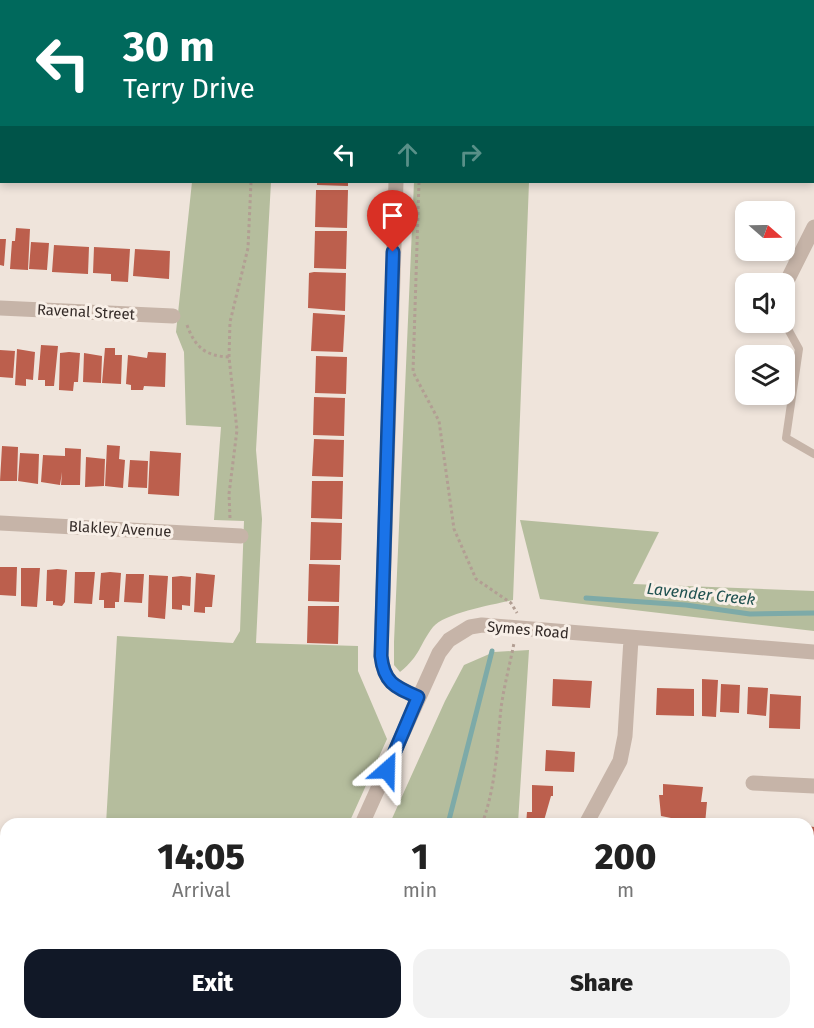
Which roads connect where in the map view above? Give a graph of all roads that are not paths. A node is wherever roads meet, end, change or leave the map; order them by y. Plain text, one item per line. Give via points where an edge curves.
1 (396, 183) edge
2 (814, 227) edge
3 (791, 273) edge
4 (0, 308) edge
5 (179, 318) road end
6 (790, 333) edge
7 (814, 454) edge
8 (0, 523) edge
9 (235, 536) road end
10 (631, 639) junction
11 (814, 652) edge
12 (418, 697) junction
13 (753, 783) dead end
14 (814, 786) edge
15 (365, 818) edge
16 (589, 818) edge

1 - 12 street via 381,656 389,682
2 - 3 street
4 - 5 street, Ravenal Street
6 - 7 lane via 799,349 786,438
8 - 9 street, Blakley Avenue
10 - 11 street, Symes Road
10 - 12 street, Symes Road via 517,627 470,627 449,640 439,653
10 - 16 street via 620,761
12 - 15 street, Symes Road
13 - 14 street

